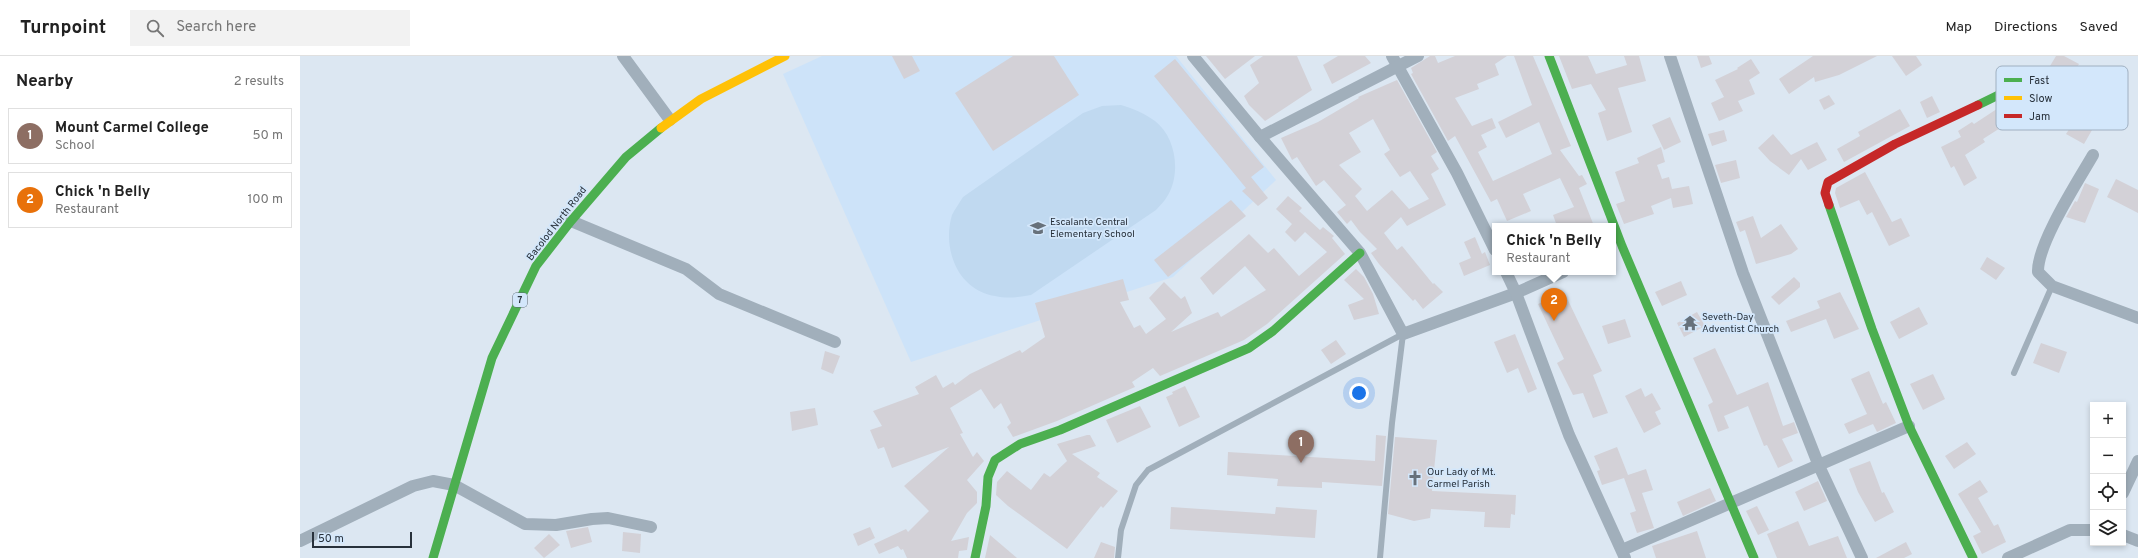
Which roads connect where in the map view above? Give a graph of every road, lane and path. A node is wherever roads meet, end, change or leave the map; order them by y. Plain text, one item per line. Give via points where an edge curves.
1 (624, 56) edge
2 (785, 56) edge
3 (1193, 56) edge
4 (1418, 56) edge
5 (1549, 56) edge
6 (1670, 56) edge
7 (1395, 61) edge
8 (1996, 96) edge
9 (670, 120) junction
10 (1260, 137) junction
11 (2093, 155) dead end
12 (571, 221) junction
13 (1608, 223) edge
14 (1492, 244) edge
15 (1617, 248) edge
16 (1360, 253) junction
17 (1507, 275) edge
18 (1556, 275) edge
19 (2052, 286) junction
20 (1516, 293) junction
21 (2138, 318) edge
22 (1404, 334) junction
23 (835, 342) dead end
24 (2014, 373) dead end
25 (1909, 426) junction
26 (2138, 461) edge
27 (1819, 466) junction
28 (454, 485) junction
29 (2126, 487) edge
30 (1731, 502) junction
31 (651, 527) dead end
32 (2090, 530) edge
33 (2126, 537) edge
34 (300, 541) edge
35 (2138, 541) edge
36 (1624, 554) edge
37 (433, 558) edge
38 (975, 558) edge
39 (1118, 558) edge
40 (1380, 558) edge
41 (1754, 558) edge
42 (1862, 558) edge
43 (1973, 558) edge
44 (2008, 558) edge

1 - 9 street
2 - 9 main road, Bacolod North Road / 7 via 700,99
3 - 10 street
4 - 7 street
5 - 13 main road
6 - 27 street via 1743,273
7 - 10 street
7 - 14 street via 1457,173
8 - 25 main road via 1895,144 1828,182 1825,193
9 - 12 main road, Bacolod North Road / 7 via 626,157
10 - 16 street
11 - 19 street via 2064,206 2038,262 2038,272
12 - 23 street via 686,268 719,294
12 - 28 main road, Bacolod North Road / 7 via 536,266 492,358
15 - 30 main road
16 - 22 street
16 - 38 main road via 1273,331 1249,348 1060,430 1020,444 995,460 988,477 986,506
17 - 20 street
18 - 20 street
19 - 21 street
19 - 24 lane
20 - 22 street
20 - 36 street via 1569,435
22 - 39 lane via 1148,470 1136,485 1121,530
22 - 40 lane via 1392,423
25 - 27 street
25 - 43 main road
26 - 29 street
27 - 30 street
27 - 42 street
28 - 31 street via 525,524 556,525 608,518
28 - 34 street via 433,481 413,486
28 - 37 main road, Bacolod North Road / 7
30 - 36 street
30 - 41 main road
32 - 44 street via 2070,530
33 - 35 street

